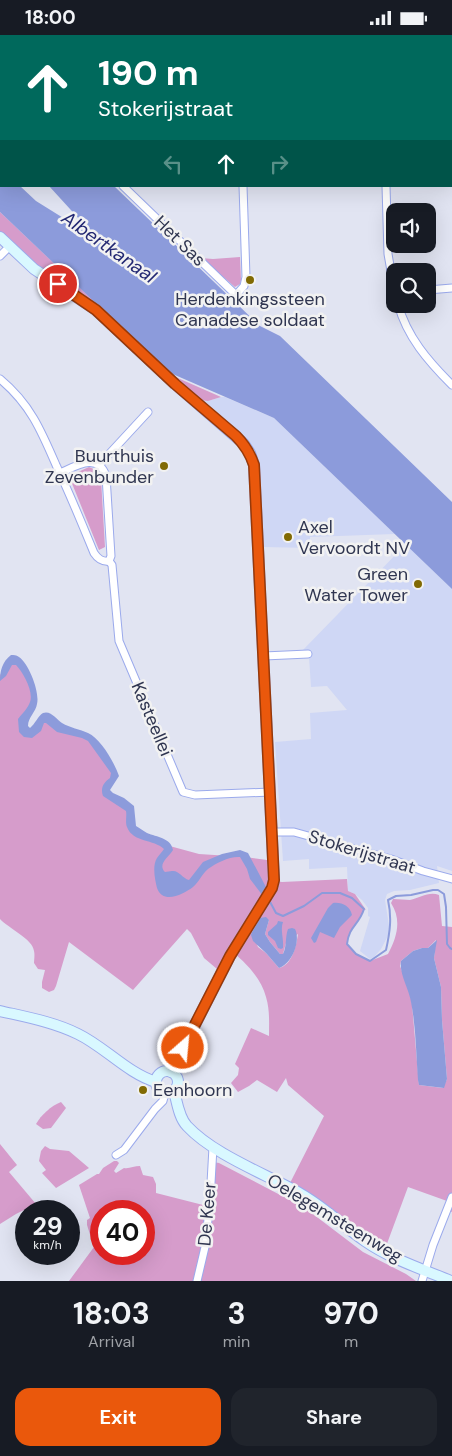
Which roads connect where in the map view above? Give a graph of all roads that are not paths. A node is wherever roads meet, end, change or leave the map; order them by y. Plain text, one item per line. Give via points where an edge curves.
1 (236, 35) edge
2 (261, 35) edge
3 (124, 187) edge
4 (242, 187) edge
5 (386, 187) edge
6 (0, 237) edge
7 (9, 247) junction
8 (0, 256) edge
9 (390, 263) edge
10 (452, 288) edge
11 (436, 289) edge
12 (401, 313) edge
13 (0, 379) edge
14 (452, 385) edge
15 (148, 412) dead end
16 (98, 465) junction
17 (60, 473) junction
18 (109, 561) junction
19 (308, 654) dead end
20 (264, 656) junction
21 (270, 792) junction
22 (272, 832) junction
23 (452, 879) edge
24 (0, 1011) edge
25 (171, 1072) junction
26 (158, 1079) junction
27 (169, 1092) junction
28 (213, 1147) junction
29 (116, 1155) dead end
30 (452, 1197) edge
31 (425, 1270) junction
32 (197, 1281) edge
33 (422, 1281) edge
34 (451, 1281) edge

1 - 2 street
3 - 4 street, Het Sas via 236,295 246,277
5 - 9 street
6 - 7 street
7 - 8 street
7 - 20 street via 34,269 96,310 236,436 250,453 255,475
10 - 11 street
12 - 14 street via 416,345
13 - 17 street via 33,415
15 - 16 street
16 - 17 street via 82,463
16 - 18 street, Kasteellei via 106,476 112,555
17 - 18 street via 94,553 98,559
18 - 21 street, Kasteellei via 119,641 182,792 195,795
19 - 20 street
20 - 21 street
21 - 22 street
22 - 23 street, Stokerijstraat via 294,832
22 - 25 street via 272,888 230,956
24 - 26 street via 79,1034 132,1071
25 - 26 street
25 - 27 street via 178,1081 177,1087
26 - 27 street via 159,1089
27 - 28 street, Oelegemsteenweg via 185,1125
27 - 29 street via 124,1150
28 - 31 street, Oelegemsteenweg via 310,1199 375,1247
28 - 32 street, De Keer via 205,1247
30 - 31 street
31 - 33 street
31 - 34 street, Oelegemsteenweg

